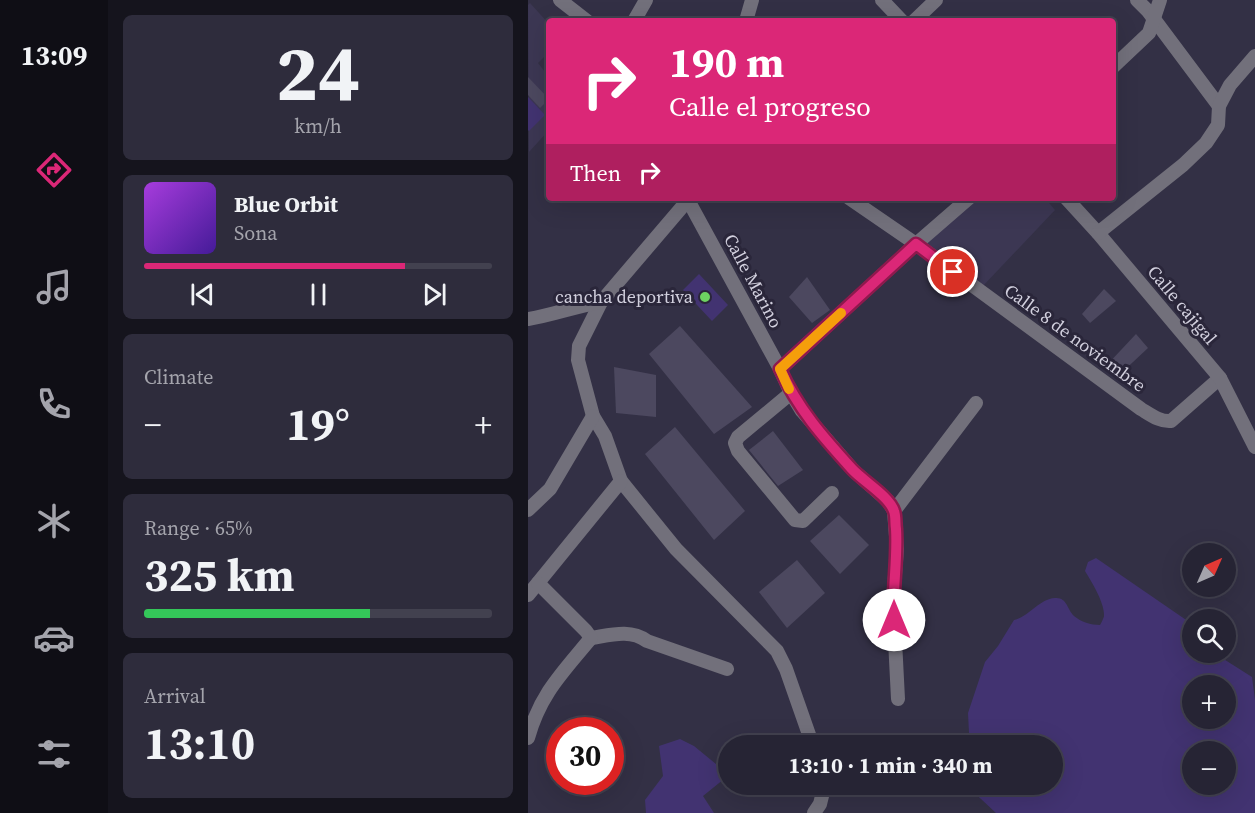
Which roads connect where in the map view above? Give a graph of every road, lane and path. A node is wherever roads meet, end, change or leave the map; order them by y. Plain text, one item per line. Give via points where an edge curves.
1 (560, 0) edge
2 (646, 0) edge
3 (752, 0) edge
4 (882, 0) edge
5 (936, 0) edge
6 (1137, 0) edge
7 (1160, 0) edge
8 (583, 18) edge
9 (636, 18) edge
10 (747, 18) edge
11 (899, 18) edge
12 (917, 18) edge
13 (1153, 18) junction
14 (1255, 56) edge
15 (1116, 64) edge
16 (1219, 105) junction
17 (686, 201) edge
18 (689, 201) edge
19 (853, 201) edge
20 (966, 201) edge
21 (1069, 201) edge
22 (1098, 233) junction
23 (916, 244) junction
24 (601, 302) junction
25 (528, 319) edge
26 (780, 369) junction
27 (1220, 378) junction
28 (791, 393) junction
29 (976, 403) dead end
30 (593, 416) junction
31 (1255, 447) edge
32 (621, 481) junction
33 (832, 493) dead end
34 (528, 510) edge
35 (894, 511) junction
36 (538, 583) junction
37 (528, 595) edge
38 (591, 638) junction
39 (727, 669) dead end
40 (898, 699) dead end
41 (809, 735) edge
42 (528, 738) edge
43 (822, 795) edge
44 (814, 813) edge

1 - 8 street
2 - 9 street
3 - 10 street
4 - 11 street
5 - 12 street
6 - 13 street
7 - 13 street
13 - 15 street via 1149,33
13 - 16 street
14 - 16 street
16 - 22 street via 1218,125 1206,143
17 - 24 street
18 - 26 street, Calle Marino
19 - 23 street, Calle 8 de noviembre
20 - 23 street
21 - 22 street, Calle cajigal
22 - 27 street, Calle cajigal
23 - 26 street
23 - 27 street, Calle 8 de noviembre via 1164,422 1171,421
24 - 25 street
24 - 30 street via 578,352
26 - 28 street, Calle Marino
27 - 31 street, Calle cajigal
28 - 33 street via 738,436 738,451 795,520 803,521
28 - 35 street, Calle Marino via 854,471
29 - 35 street
30 - 32 street via 605,436
30 - 34 street via 550,489
32 - 36 street
32 - 41 street via 676,549 777,651
35 - 40 street
36 - 37 street
36 - 38 street
38 - 39 street via 639,635
38 - 42 street via 549,688
43 - 44 street

